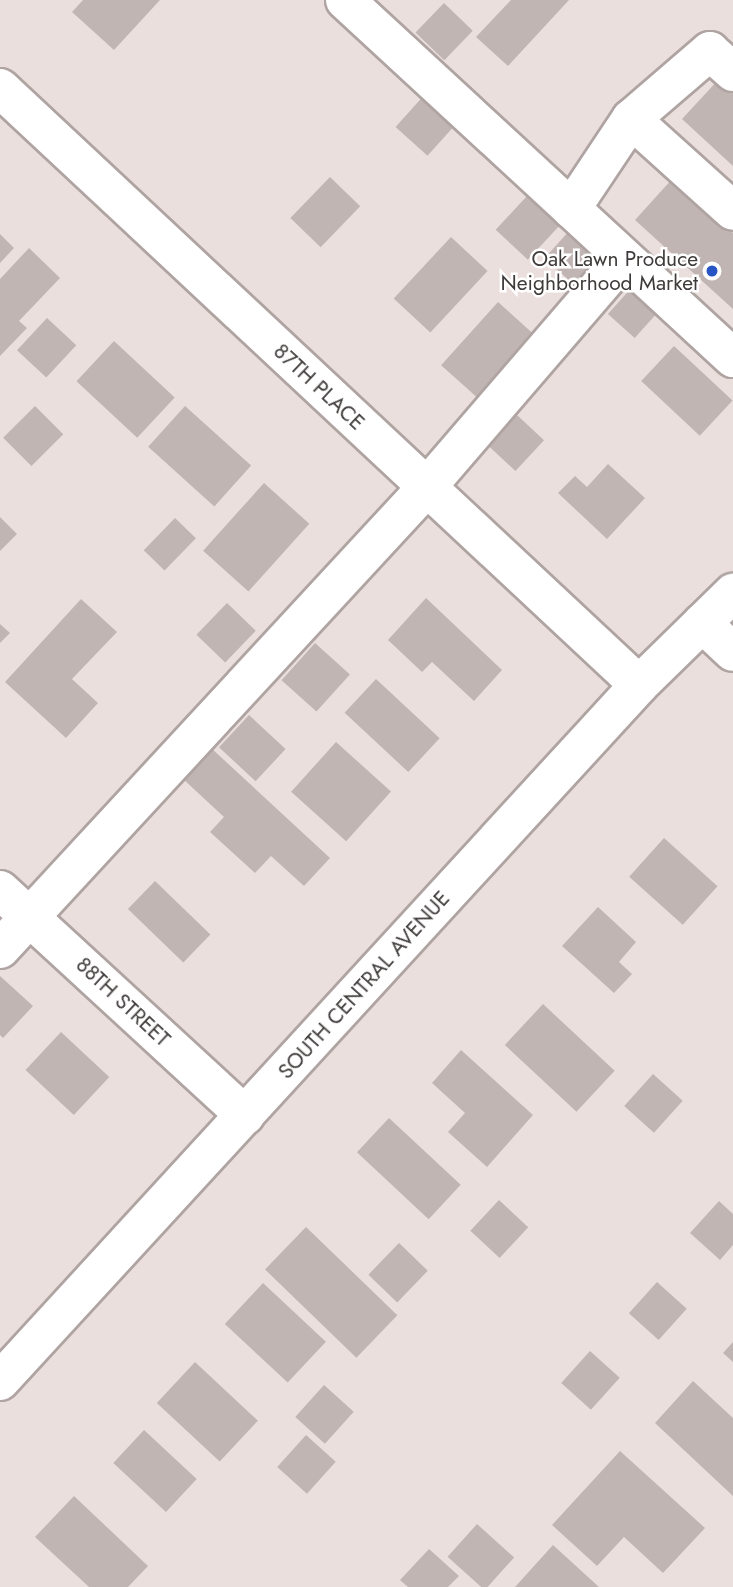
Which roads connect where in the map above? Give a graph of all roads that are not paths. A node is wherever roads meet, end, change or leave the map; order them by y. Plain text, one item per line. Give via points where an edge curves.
1 (345, 0) edge
2 (733, 72) edge
3 (0, 88) edge
4 (631, 119) junction
5 (571, 209) junction
6 (733, 211) edge
7 (624, 258) junction
8 (733, 358) edge
9 (426, 488) junction
10 (733, 593) edge
11 (702, 623) junction
12 (733, 652) edge
13 (639, 685) junction
14 (0, 890) edge
15 (30, 917) junction
16 (0, 949) edge
17 (245, 1115) junction
18 (0, 1381) edge

1 - 5 street
2 - 4 street via 710,51
3 - 9 street, 87TH PLACE
4 - 5 street
4 - 6 street
5 - 7 street
7 - 8 street
7 - 9 street
9 - 13 street, 87TH PLACE
9 - 15 street
10 - 11 street, SOUTH CENTRAL AVENUE
11 - 12 street
11 - 13 street, SOUTH CENTRAL AVENUE
13 - 17 street, SOUTH CENTRAL AVENUE
14 - 15 street, 88TH STREET
15 - 16 street
15 - 17 street, 88TH STREET
17 - 18 street, SOUTH CENTRAL AVENUE

